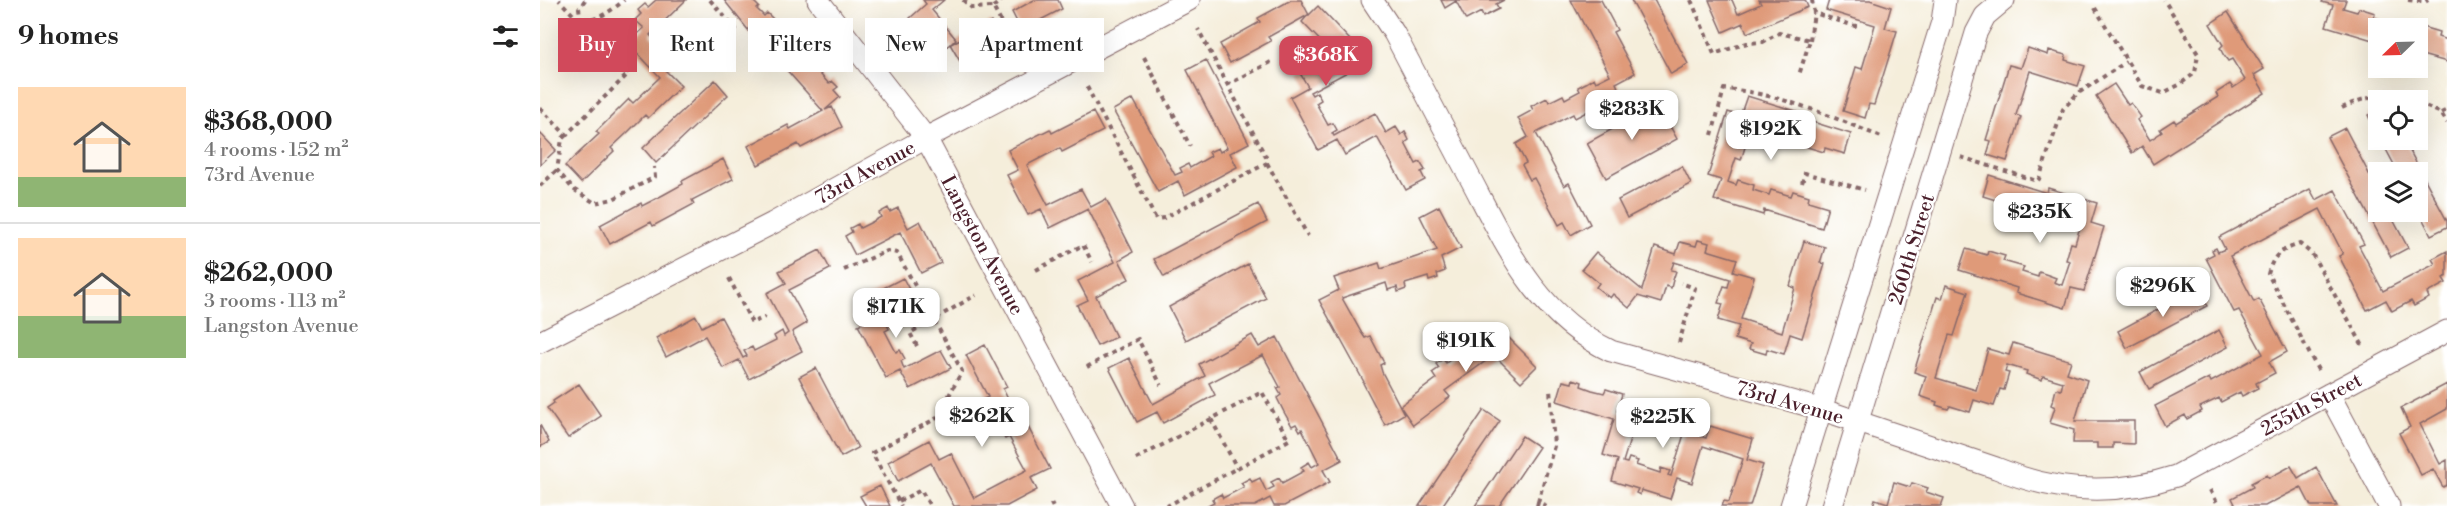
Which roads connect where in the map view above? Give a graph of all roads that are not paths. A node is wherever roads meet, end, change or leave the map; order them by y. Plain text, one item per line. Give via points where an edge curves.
1 (818, 0) edge
2 (1189, 0) edge
3 (1372, 0) edge
4 (1945, 0) edge
5 (2004, 0) edge
6 (926, 138) junction
7 (2447, 331) edge
8 (540, 342) edge
9 (2329, 394) junction
10 (1820, 410) junction
11 (1859, 422) junction
12 (2176, 476) joint
13 (1122, 506) edge
14 (1791, 506) edge
15 (1832, 506) edge
16 (2389, 506) edge

1 - 6 street, Langston Avenue
2 - 6 street, 73rd Avenue
3 - 10 street, 73rd Avenue via 1394,33 1517,267 1563,320 1611,351
4 - 10 street, 260th Street via 1942,22
5 - 11 street, 260th Street via 1985,16 1976,33
6 - 8 street, 73rd Avenue via 773,223
6 - 13 street, Langston Avenue
7 - 9 street, 255th Street
9 - 12 street, 255th Street
9 - 16 street
10 - 11 street, 73rd Avenue
10 - 14 street, 260th Street
11 - 12 street, 73rd Avenue via 2042,484 2109,490
11 - 15 street, 260th Street

